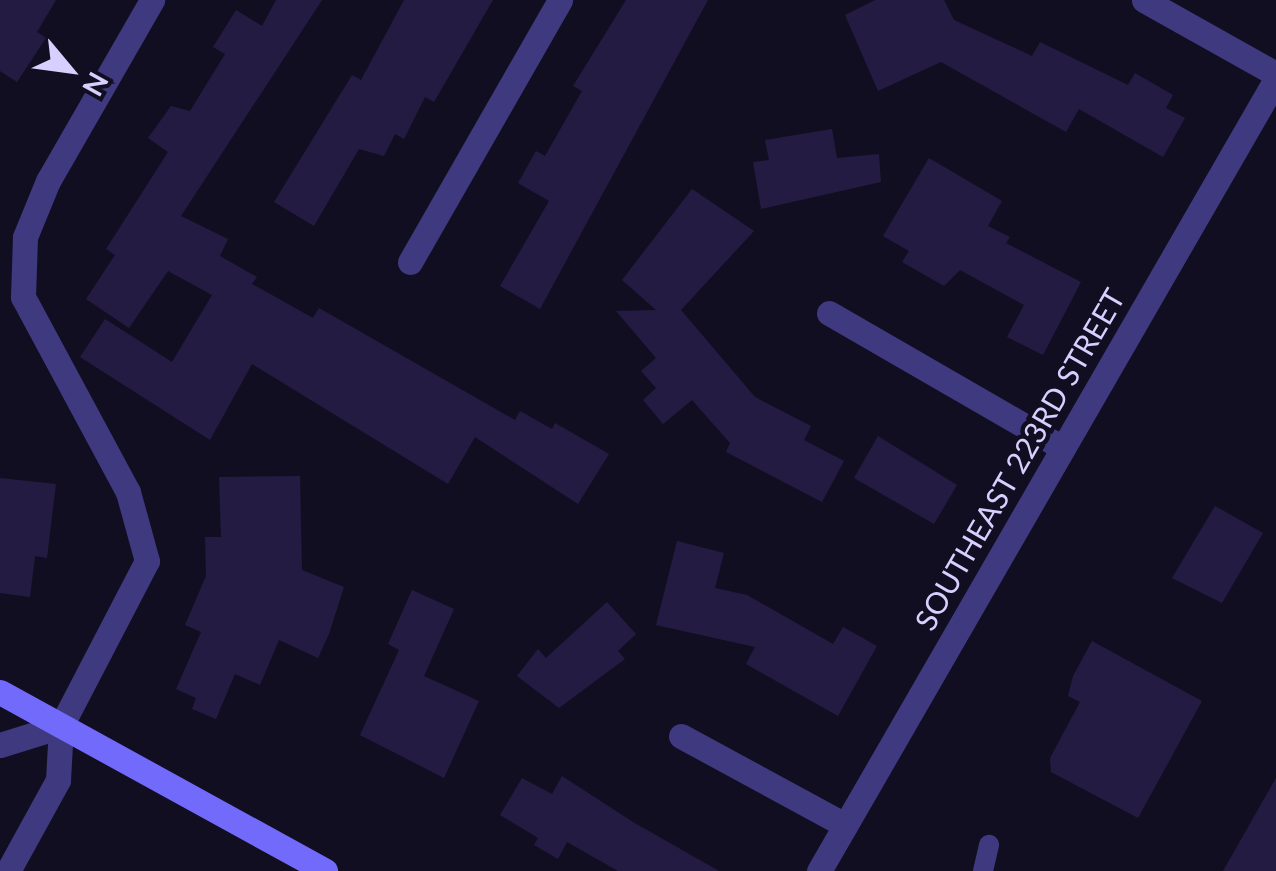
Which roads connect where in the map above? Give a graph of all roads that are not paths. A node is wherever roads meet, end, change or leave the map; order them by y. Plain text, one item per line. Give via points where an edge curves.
1 (152, 0) edge
2 (560, 0) edge
3 (1144, 0) edge
4 (1276, 76) edge
5 (410, 262) dead end
6 (829, 312) dead end
7 (1063, 448) junction
8 (0, 692) edge
9 (61, 726) junction
10 (681, 736) dead end
11 (0, 745) edge
12 (846, 825) junction
13 (989, 845) dead end
14 (8, 871) edge
15 (325, 871) edge
16 (819, 871) edge
17 (983, 871) edge

1 - 9 street via 48,181 25,238 24,297 37,334 146,535 140,583
2 - 5 street
3 - 4 street
4 - 7 street, SOUTHEAST 223RD STREET
6 - 7 street
7 - 12 street, SOUTHEAST 223RD STREET
8 - 9 main road
9 - 11 street
9 - 14 street via 58,780
9 - 15 main road
10 - 12 street
12 - 16 street, SOUTHEAST 223RD STREET
13 - 17 lane

